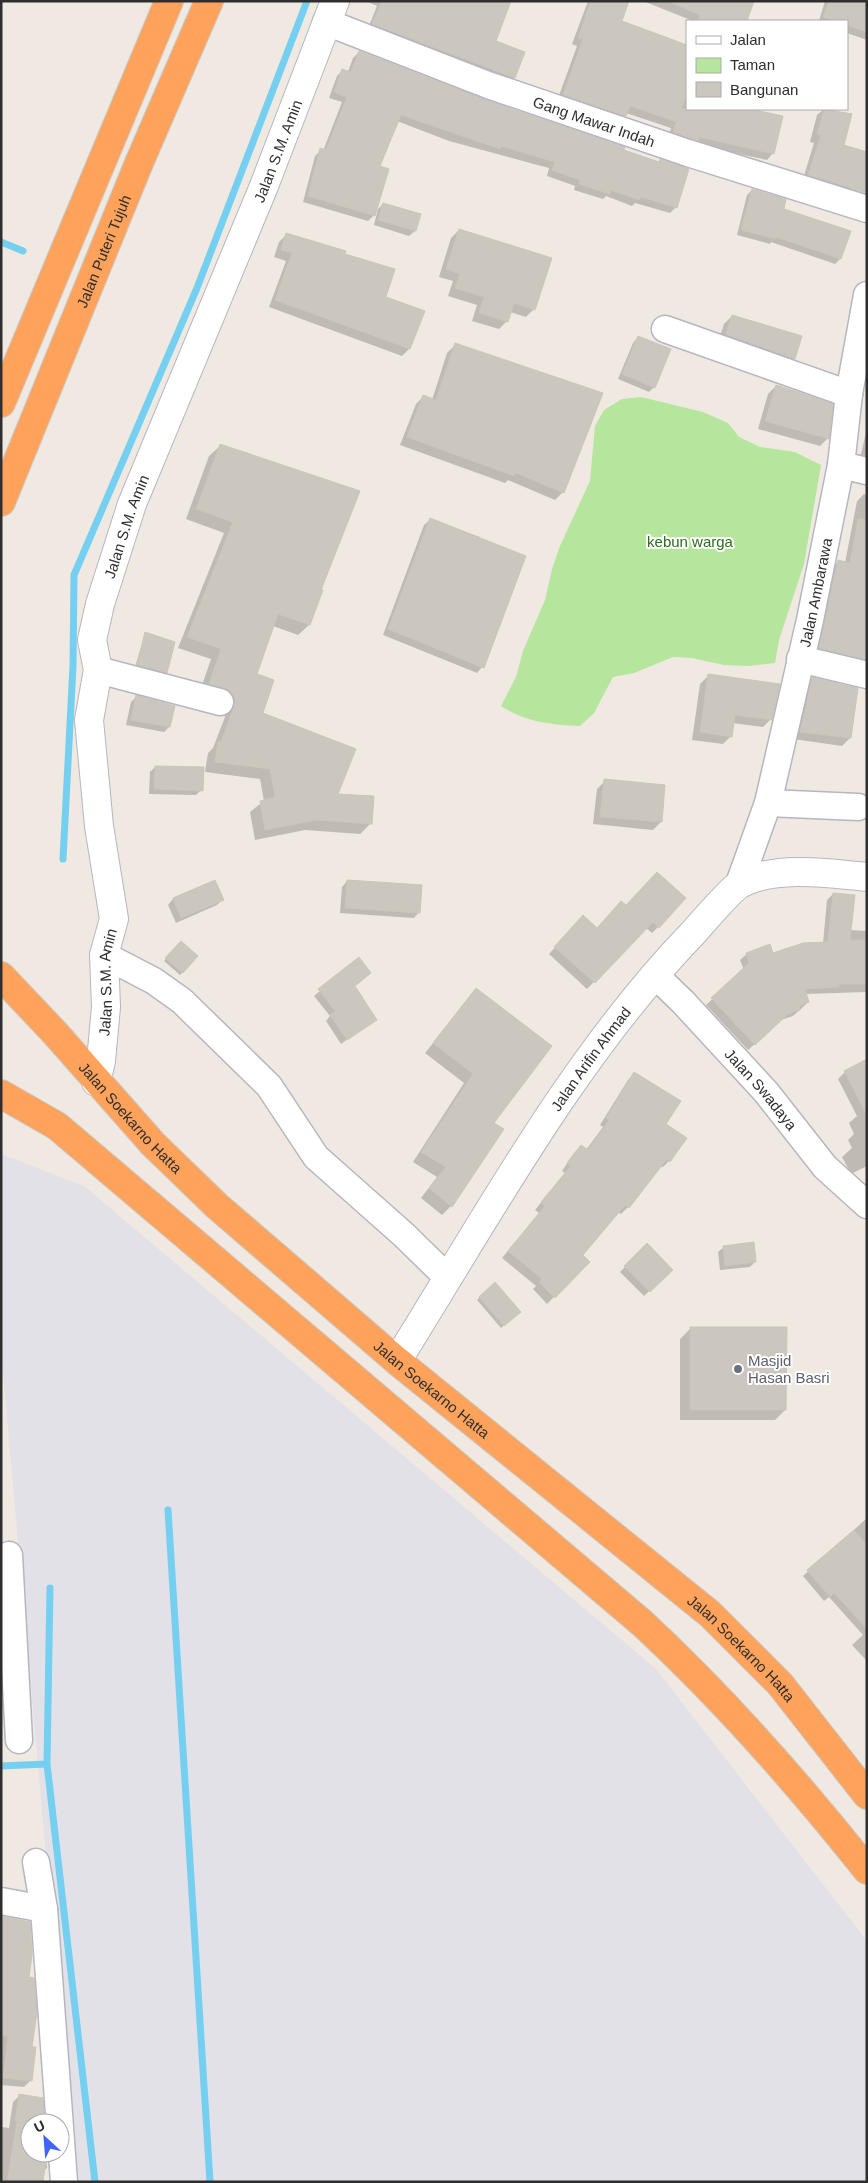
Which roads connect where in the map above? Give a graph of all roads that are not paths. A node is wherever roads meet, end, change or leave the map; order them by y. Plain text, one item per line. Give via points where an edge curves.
1 (168, 1) edge
2 (209, 1) edge
3 (330, 12) edge
4 (867, 209) edge
5 (867, 295) edge
6 (665, 329) dead end
7 (856, 383) edge
8 (1, 403) edge
9 (841, 466) junction
10 (867, 471) edge
11 (1, 502) edge
12 (800, 659) junction
13 (98, 670) junction
14 (867, 674) edge
15 (220, 702) dead end
16 (768, 803) junction
17 (858, 807) dead end
18 (867, 877) edge
19 (740, 884) junction
20 (104, 955) junction
21 (654, 975) junction
22 (1, 976) edge
23 (96, 1082) junction
24 (1, 1094) edge
25 (867, 1205) edge
26 (448, 1278) junction
27 (397, 1361) junction
28 (9, 1555) dead end
29 (6, 1613) edge
30 (18, 1740) dead end
31 (864, 1784) edge
32 (36, 1862) dead end
33 (867, 1870) edge
34 (1, 1901) edge
35 (44, 1908) junction
36 (64, 2182) edge

1 - 8 highway
2 - 11 highway, Jalan Puteri Tujuh via 139,163
3 - 4 street, Gang Mawar Indah via 488,85
3 - 13 street, Jalan S.M. Amin via 264,186 132,504 92,640
5 - 7 street, Jalan Ambarawa
6 - 7 street
7 - 9 street, Jalan Ambarawa
9 - 10 street
9 - 12 street, Jalan Ambarawa
12 - 14 street
12 - 16 street, Jalan Ambarawa
13 - 15 street
13 - 20 street, Jalan S.M. Amin via 89,720 114,919
16 - 17 street
16 - 19 street, Jalan Ambarawa
18 - 19 street via 818,871 775,874
19 - 21 street, Jalan Arifin Ahmad
20 - 23 street, Jalan S.M. Amin via 106,1007
20 - 26 street via 154,981 182,1001 269,1086 316,1157
21 - 25 street, Jalan Swadaya via 766,1092 825,1166
21 - 26 street, Jalan Arifin Ahmad via 563,1094
22 - 23 highway, Jalan Soekarno Hatta
23 - 27 highway, Jalan Soekarno Hatta via 152,1144 217,1206
24 - 33 highway via 57,1126 642,1623 690,1667 743,1723
26 - 27 street, Jalan Arifin Ahmad
27 - 31 highway, Jalan Soekarno Hatta via 710,1614 780,1684
28 - 29 street
29 - 30 street
32 - 35 street
34 - 35 street
35 - 36 street

